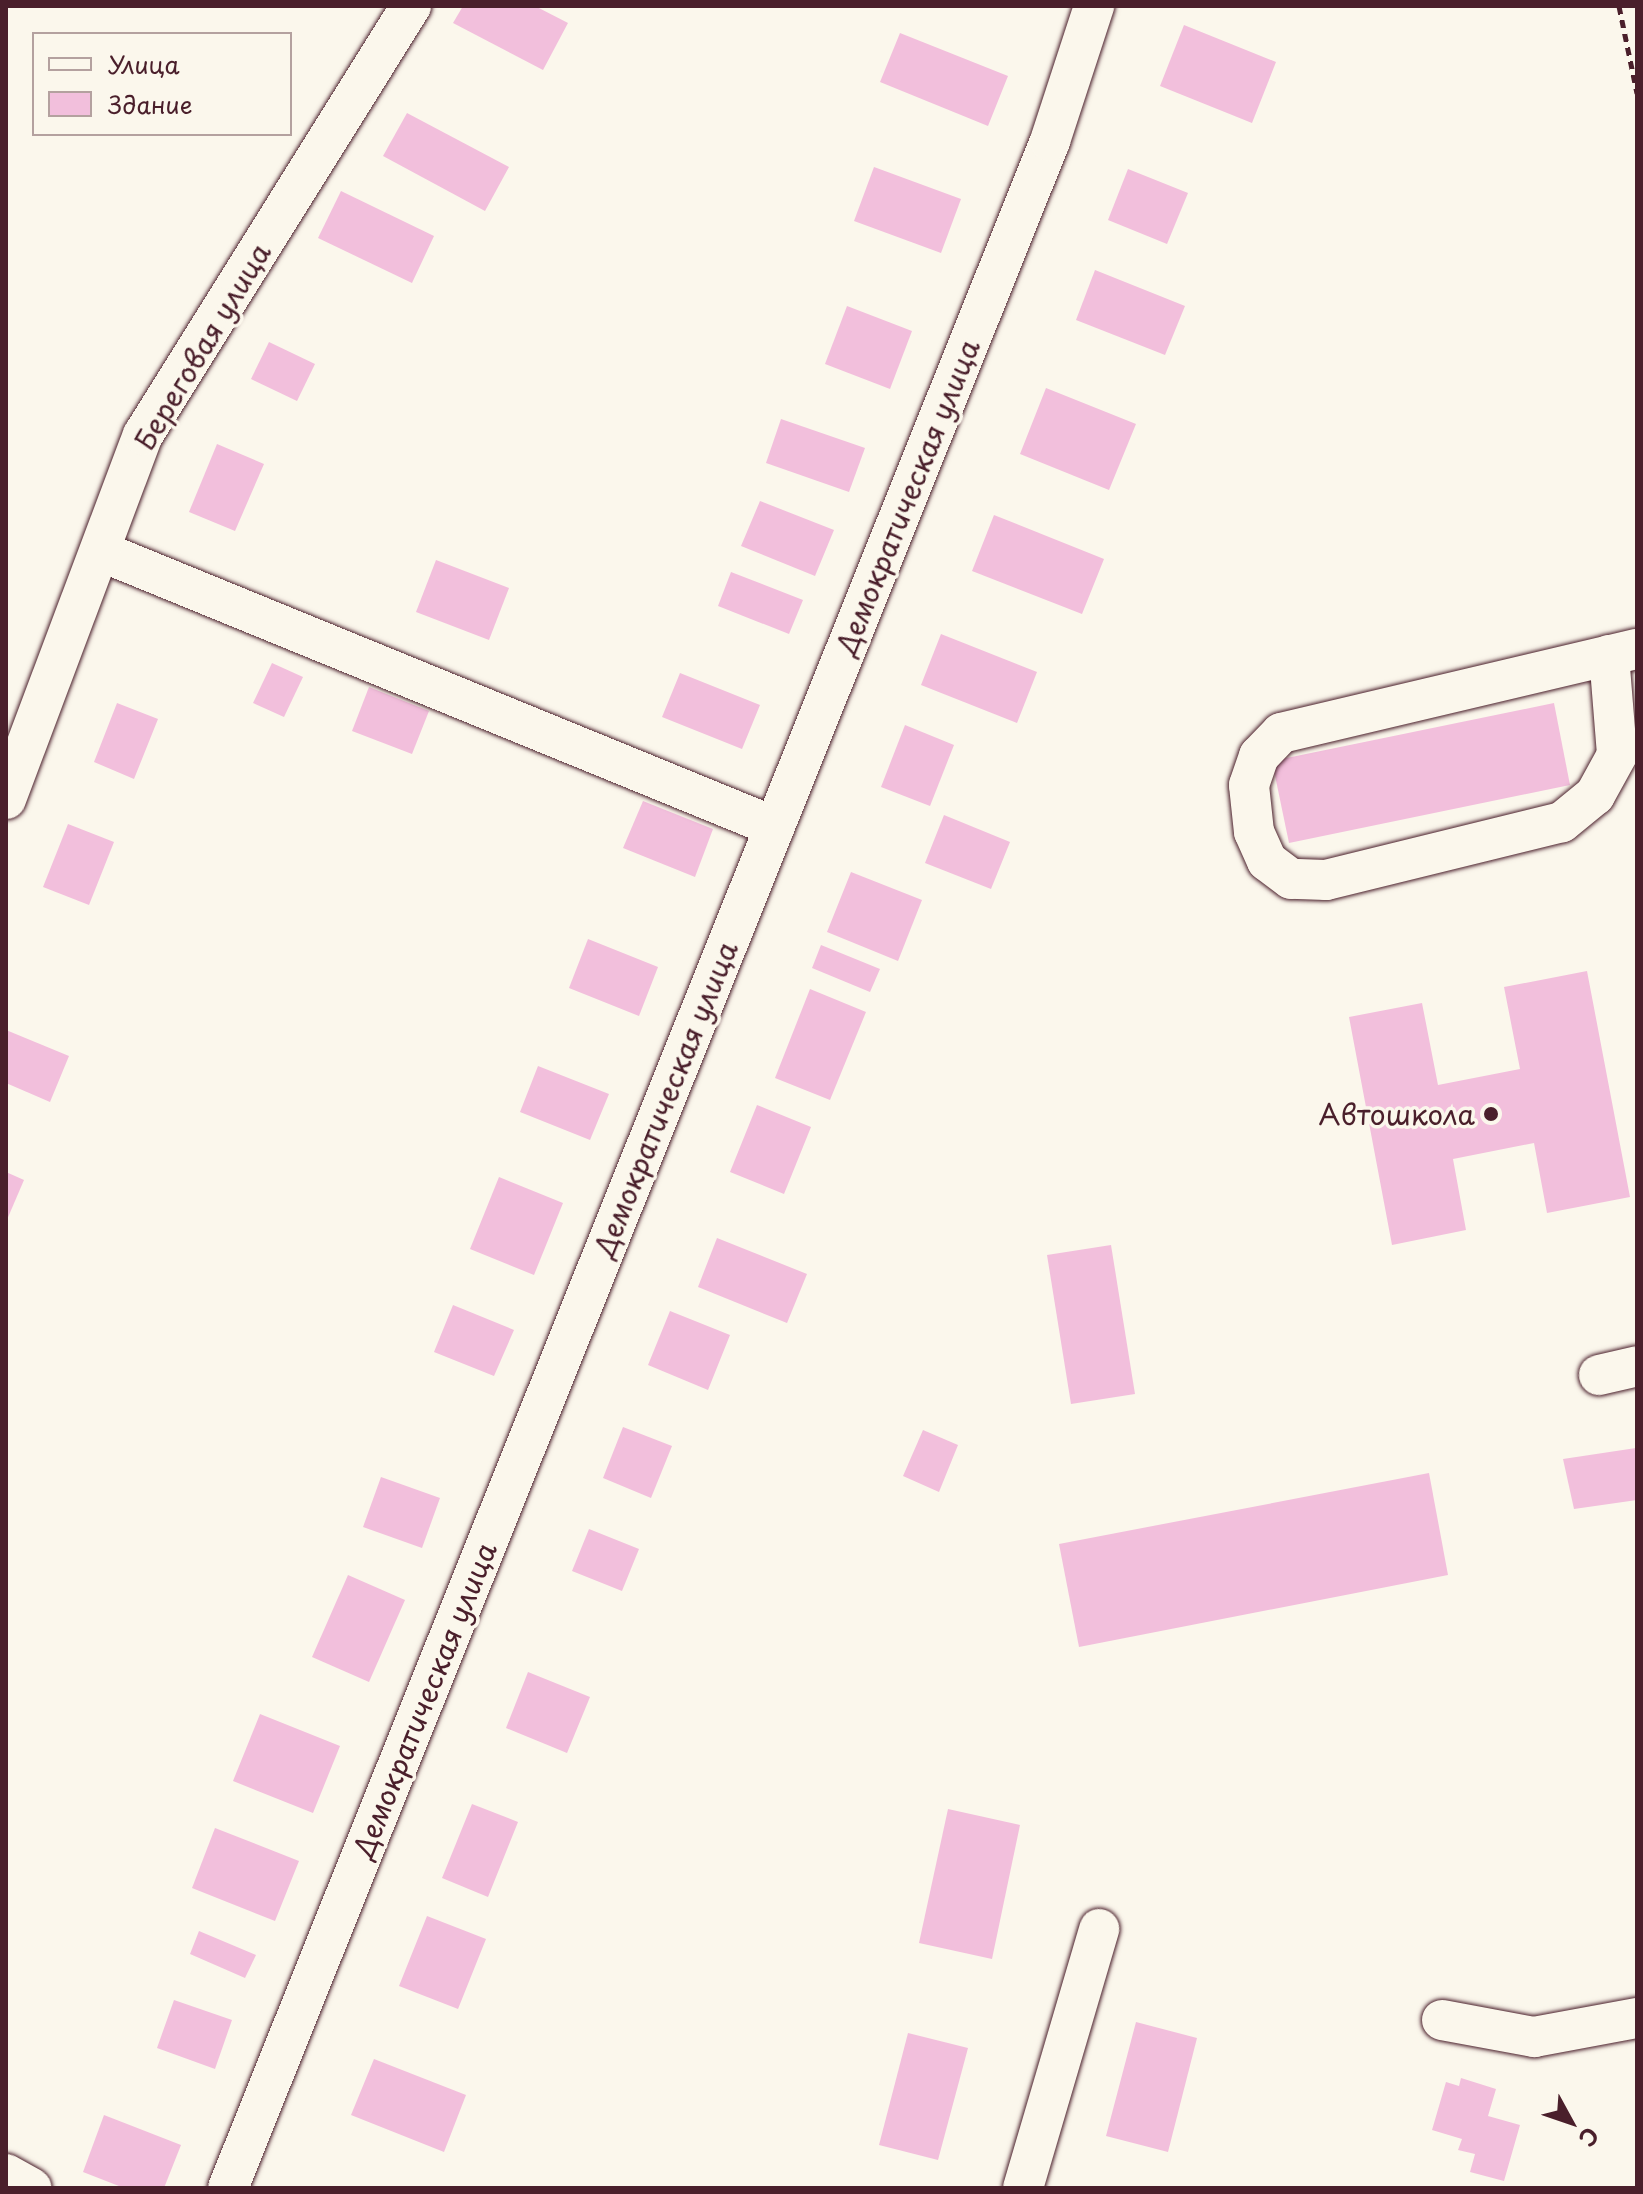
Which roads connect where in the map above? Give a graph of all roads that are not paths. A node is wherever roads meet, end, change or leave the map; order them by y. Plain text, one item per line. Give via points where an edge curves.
1 (411, 6) edge
2 (1094, 6) edge
3 (100, 551) junction
4 (1623, 652) edge
5 (6, 799) edge
6 (775, 827) junction
7 (1637, 1366) edge
8 (1599, 1375) dead end
9 (1099, 1929) dead end
10 (1637, 2018) edge
11 (1442, 2020) dead end
12 (6, 2174) edge
13 (31, 2188) edge
14 (228, 2188) edge
15 (1023, 2188) edge

1 - 3 street, Береговая улица via 143,435
2 - 6 street, Демократическая улица via 1050,141
3 - 5 street, Береговая улица
3 - 6 street
4 - 4 street via 1281,733 1259,756 1249,785 1254,832 1267,861 1291,879 1326,880 1562,822 1595,795 1617,755
6 - 14 street, Демократическая улица
7 - 8 street
9 - 15 street
10 - 11 street via 1534,2037
12 - 13 street

